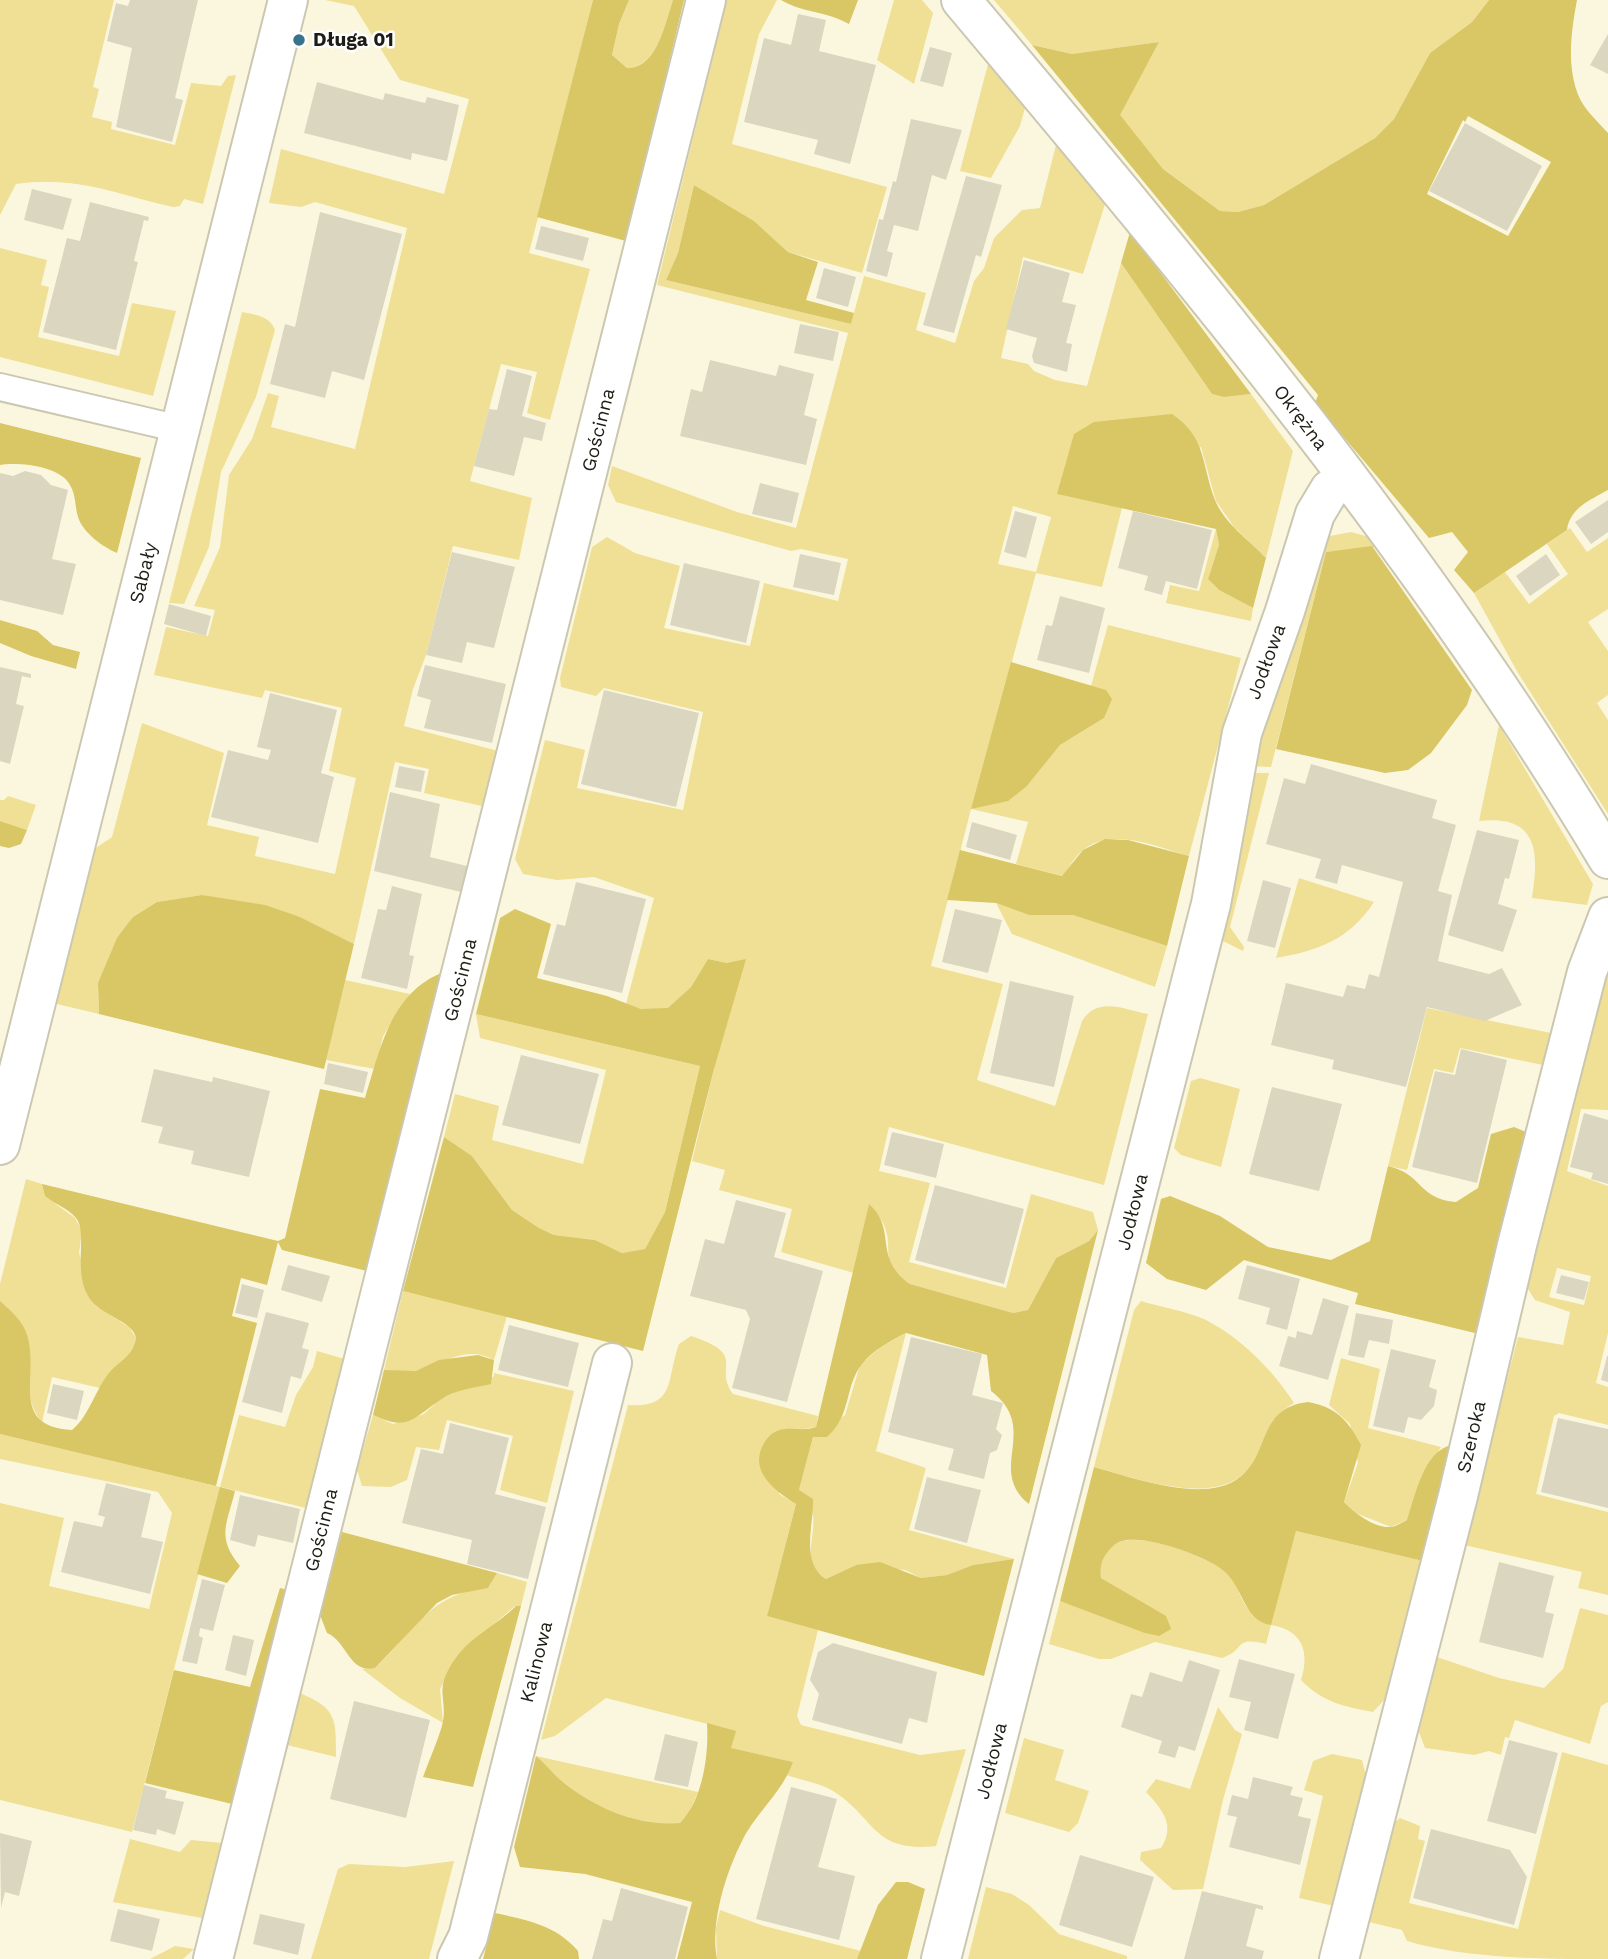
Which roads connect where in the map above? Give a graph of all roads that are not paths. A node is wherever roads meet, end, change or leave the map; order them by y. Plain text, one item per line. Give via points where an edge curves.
1 (288, 0) edge
2 (706, 0) edge
3 (961, 0) edge
4 (0, 387) edge
5 (180, 429) junction
6 (1346, 479) junction
7 (1608, 859) edge
8 (1608, 917) edge
9 (0, 1145) edge
10 (612, 1363) dead end
11 (213, 1959) edge
12 (457, 1959) edge
13 (941, 1959) edge
14 (1339, 1959) edge

1 - 5 street, Sabały
2 - 11 street, Gościnna
3 - 6 street, Okrężna via 1156,233
4 - 5 lane
5 - 9 street, Sabały
6 - 7 street, Okrężna via 1473,647
6 - 13 street, Jodłowa via 1327,493 1315,514 1242,733 1212,904
8 - 14 street, Szeroka via 1587,972
10 - 12 street, Kalinowa via 468,1937

